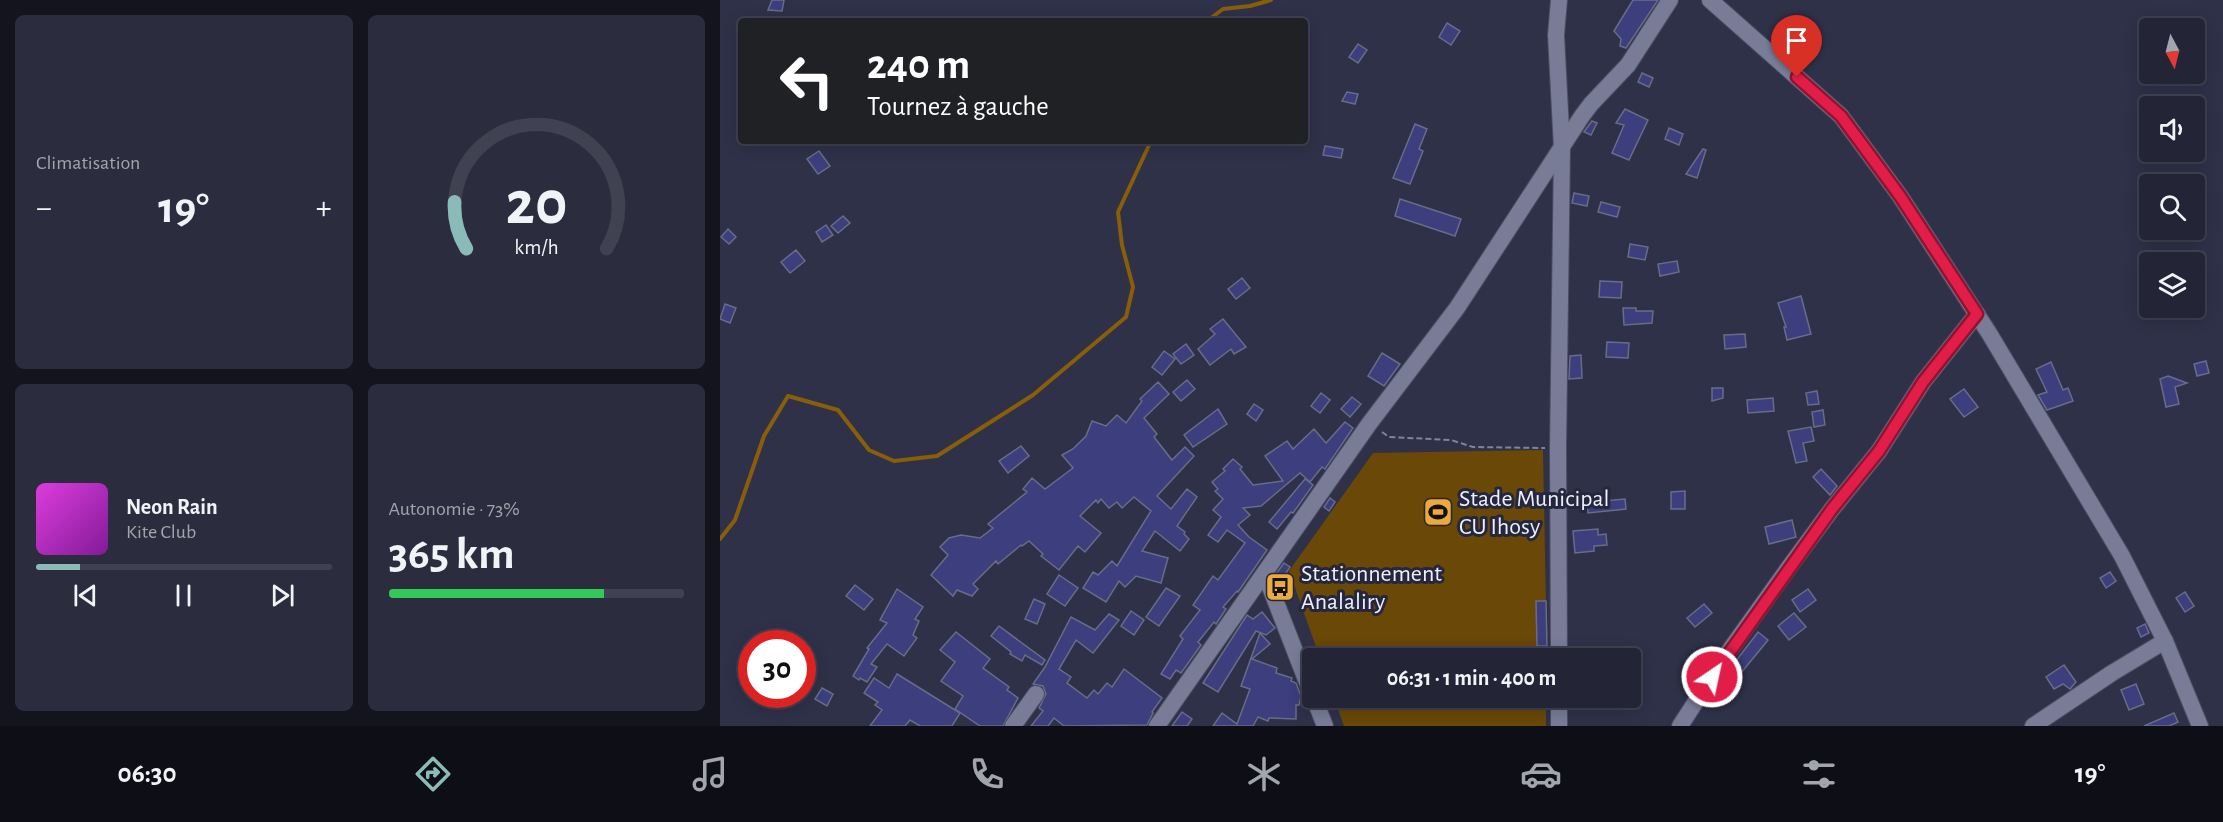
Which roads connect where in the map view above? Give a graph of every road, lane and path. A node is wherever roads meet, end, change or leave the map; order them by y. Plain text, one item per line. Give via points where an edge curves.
1 (1559, 0) edge
2 (1670, 0) edge
3 (1710, 0) edge
4 (1562, 149) junction
5 (1977, 314) junction
6 (1369, 424) junction
7 (1558, 448) junction
8 (1265, 574) junction
9 (2166, 642) junction
10 (1559, 648) edge
11 (1302, 668) edge
12 (1036, 694) dead end
13 (1318, 708) edge
14 (1559, 708) edge
15 (1013, 726) edge
16 (1156, 726) edge
17 (1325, 726) edge
18 (1559, 726) edge
19 (1680, 726) edge
20 (2033, 726) edge
21 (2200, 726) edge

1 - 4 street via 1556,35
2 - 4 street via 1628,65 1591,104
3 - 5 street via 1841,116 1900,196
4 - 6 street via 1457,308
4 - 7 street
5 - 9 street via 2122,556
5 - 19 street via 1923,382 1879,451 1722,660
6 - 7 path via 1389,437 1450,440 1473,447
6 - 8 street
7 - 10 street
8 - 11 street
8 - 16 street
9 - 20 street
9 - 21 street
12 - 15 street
13 - 17 street
14 - 18 street

